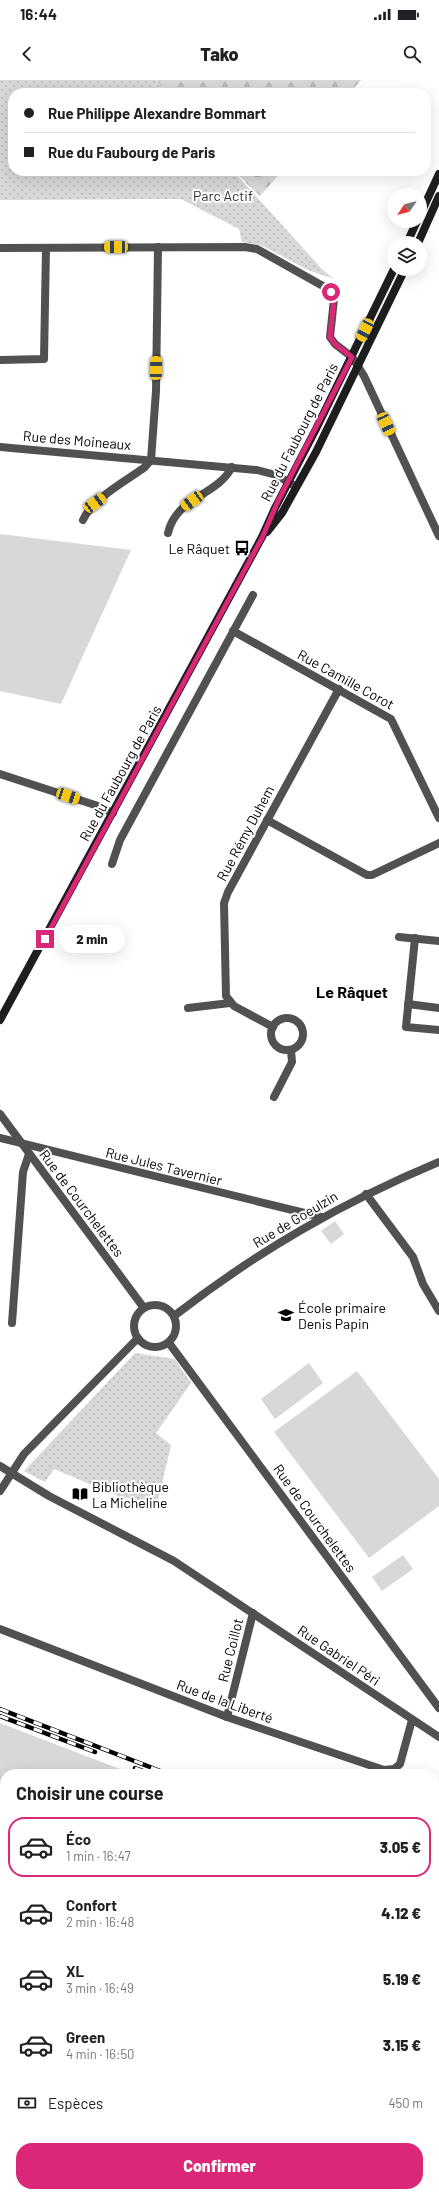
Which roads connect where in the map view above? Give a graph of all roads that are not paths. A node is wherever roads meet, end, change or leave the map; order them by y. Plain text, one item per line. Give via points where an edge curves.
1 (439, 174) edge
2 (439, 196) edge
3 (427, 200) edge
4 (421, 236) edge
5 (158, 247) junction
6 (0, 248) edge
7 (46, 248) junction
8 (391, 276) edge
9 (402, 276) edge
10 (352, 357) junction
11 (0, 360) edge
12 (359, 365) junction
13 (0, 447) edge
14 (151, 460) junction
15 (232, 467) junction
16 (288, 482) junction
17 (297, 487) junction
18 (83, 520) dead end
19 (168, 533) dead end
20 (439, 536) edge
21 (262, 538) junction
22 (253, 595) dead end
23 (233, 631) junction
24 (339, 689) junction
25 (0, 774) edge
26 (113, 813) junction
27 (439, 818) edge
28 (267, 820) junction
29 (439, 843) edge
30 (112, 864) dead end
31 (399, 937) dead end
32 (415, 938) junction
33 (439, 941) edge
34 (230, 1003) junction
35 (408, 1004) junction
36 (188, 1008) dead end
37 (439, 1008) edge
38 (0, 1020) edge
39 (273, 1027) junction
40 (439, 1030) edge
41 (291, 1050) junction
42 (274, 1097) dead end
43 (0, 1114) edge
44 (0, 1138) edge
45 (22, 1144) junction
46 (29, 1154) junction
47 (439, 1162) edge
48 (366, 1194) junction
49 (321, 1217) junction
50 (144, 1308) junction
51 (439, 1312) edge
52 (174, 1316) junction
53 (12, 1323) dead end
54 (138, 1338) junction
55 (169, 1343) junction
56 (0, 1466) edge
57 (10, 1474) junction
58 (0, 1491) edge
59 (253, 1613) junction
60 (0, 1629) edge
61 (439, 1708) edge
62 (227, 1717) junction
63 (412, 1720) junction
64 (439, 1738) edge
65 (382, 1769) edge
66 (394, 1769) edge

1 - 3 main road
2 - 4 main road
5 - 7 street
5 - 10 street via 250,247 275,257 330,290 334,299 330,337
5 - 14 street via 156,380
6 - 7 street
7 - 11 street via 44,359
8 - 10 main road, Rue du Faubourg de Paris
9 - 12 main road, Rue du Faubourg de Paris
10 - 12 street
10 - 16 main road, Rue du Faubourg de Paris
12 - 17 main road, Rue du Faubourg de Paris
12 - 20 street
13 - 14 street, Rue des Moineaux
14 - 15 street, Rue des Moineaux
14 - 18 street, Rue des Moineaux via 95,503
15 - 16 street, Rue des Moineaux via 267,472
15 - 19 street via 225,477 178,512 171,520
16 - 17 street, Rue des Moineaux
16 - 21 main road, Rue du Faubourg de Paris
17 - 21 main road, Rue du Faubourg de Paris via 280,517
21 - 26 main road, Rue du Faubourg de Paris
22 - 23 street
23 - 24 street, Rue Camille Corot
23 - 30 street via 120,840
24 - 27 street, Rue Camille Corot via 393,721
24 - 28 street, Rue Rémy Duhem
25 - 26 street via 95,804
26 - 38 main road, Rue du Faubourg de Paris
28 - 29 street via 367,875 372,875
28 - 34 street, Rue Rémy Duhem via 224,903 226,991
31 - 32 street
32 - 33 street
32 - 35 street
34 - 36 street
34 - 39 street
35 - 37 street
35 - 40 street via 406,1027
39 - 41 street via 271,1036 275,1044 282,1050
39 - 41 street via 278,1021 286,1018 300,1024 302,1040
41 - 42 street via 292,1062
43 - 45 street, Rue de Courchelettes
44 - 45 street, Rue Jules Tavernier
45 - 46 street, Rue de Courchelettes
45 - 49 street, Rue Jules Tavernier
46 - 50 street, Rue de Courchelettes
46 - 53 street via 23,1172
47 - 48 street, Rue de Goeulzin
48 - 49 street, Rue de Goeulzin
48 - 51 street via 413,1257 422,1284
49 - 52 street, Rue de Goeulzin via 244,1264
50 - 52 street via 154,1304 161,1305 168,1308
50 - 54 street via 134,1322
52 - 55 street via 176,1330
54 - 55 street via 152,1347
54 - 57 street via 24,1454
55 - 61 street, Rue de Courchelettes
56 - 57 street, Rue Gabriel Péri
57 - 58 street
57 - 59 street, Rue Gabriel Péri via 163,1555
59 - 62 street, Rue Coillot
59 - 63 street, Rue Gabriel Péri
60 - 62 street, Rue de la Liberté
62 - 65 street, Rue de la Liberté
63 - 64 street, Rue Gabriel Péri
63 - 66 street, Rue de la Liberté via 400,1764

